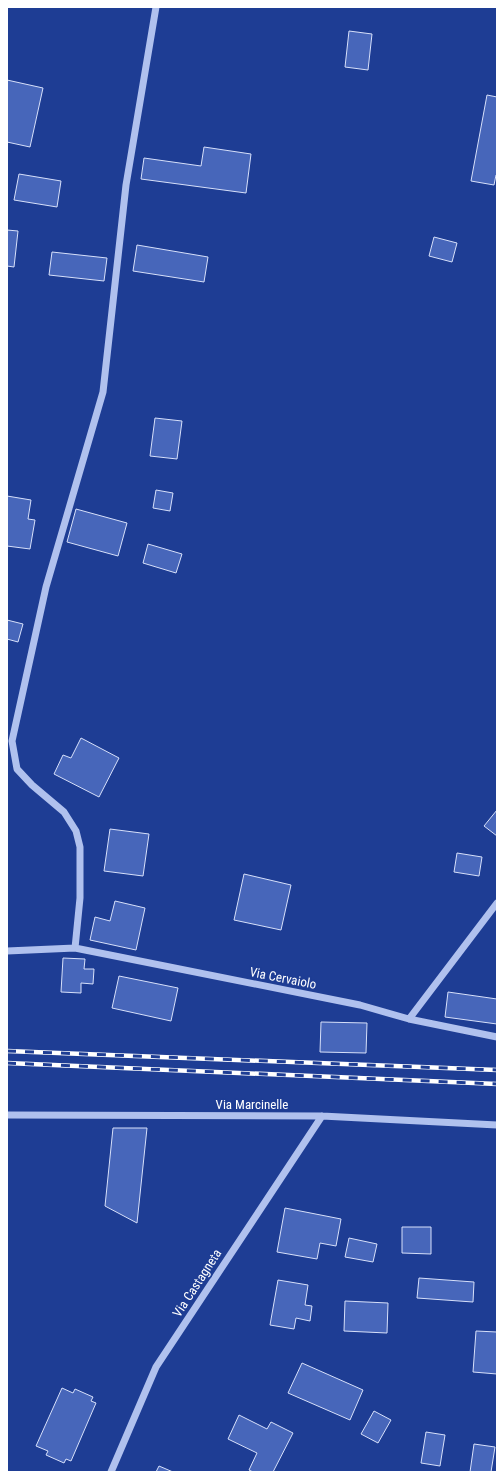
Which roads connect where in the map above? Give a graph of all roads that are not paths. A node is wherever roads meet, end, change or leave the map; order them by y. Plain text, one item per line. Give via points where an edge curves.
1 (156, 7) edge
2 (497, 902) edge
3 (75, 948) junction
4 (7, 951) edge
5 (409, 1019) junction
6 (497, 1037) edge
7 (7, 1115) edge
8 (322, 1116) junction
9 (497, 1125) edge
10 (112, 1472) edge

1 - 3 street via 126,185 103,392 46,586 12,741 17,769 64,812 76,832 80,847 80,898
2 - 5 street
3 - 4 street, Via Cervaiolo
3 - 5 street, Via Cervaiolo via 360,1005
5 - 6 street, Via Cervaiolo
7 - 8 street, Via Marcinelle
8 - 9 street, Via Marcinelle
8 - 10 street, Via Castagneta via 156,1367

